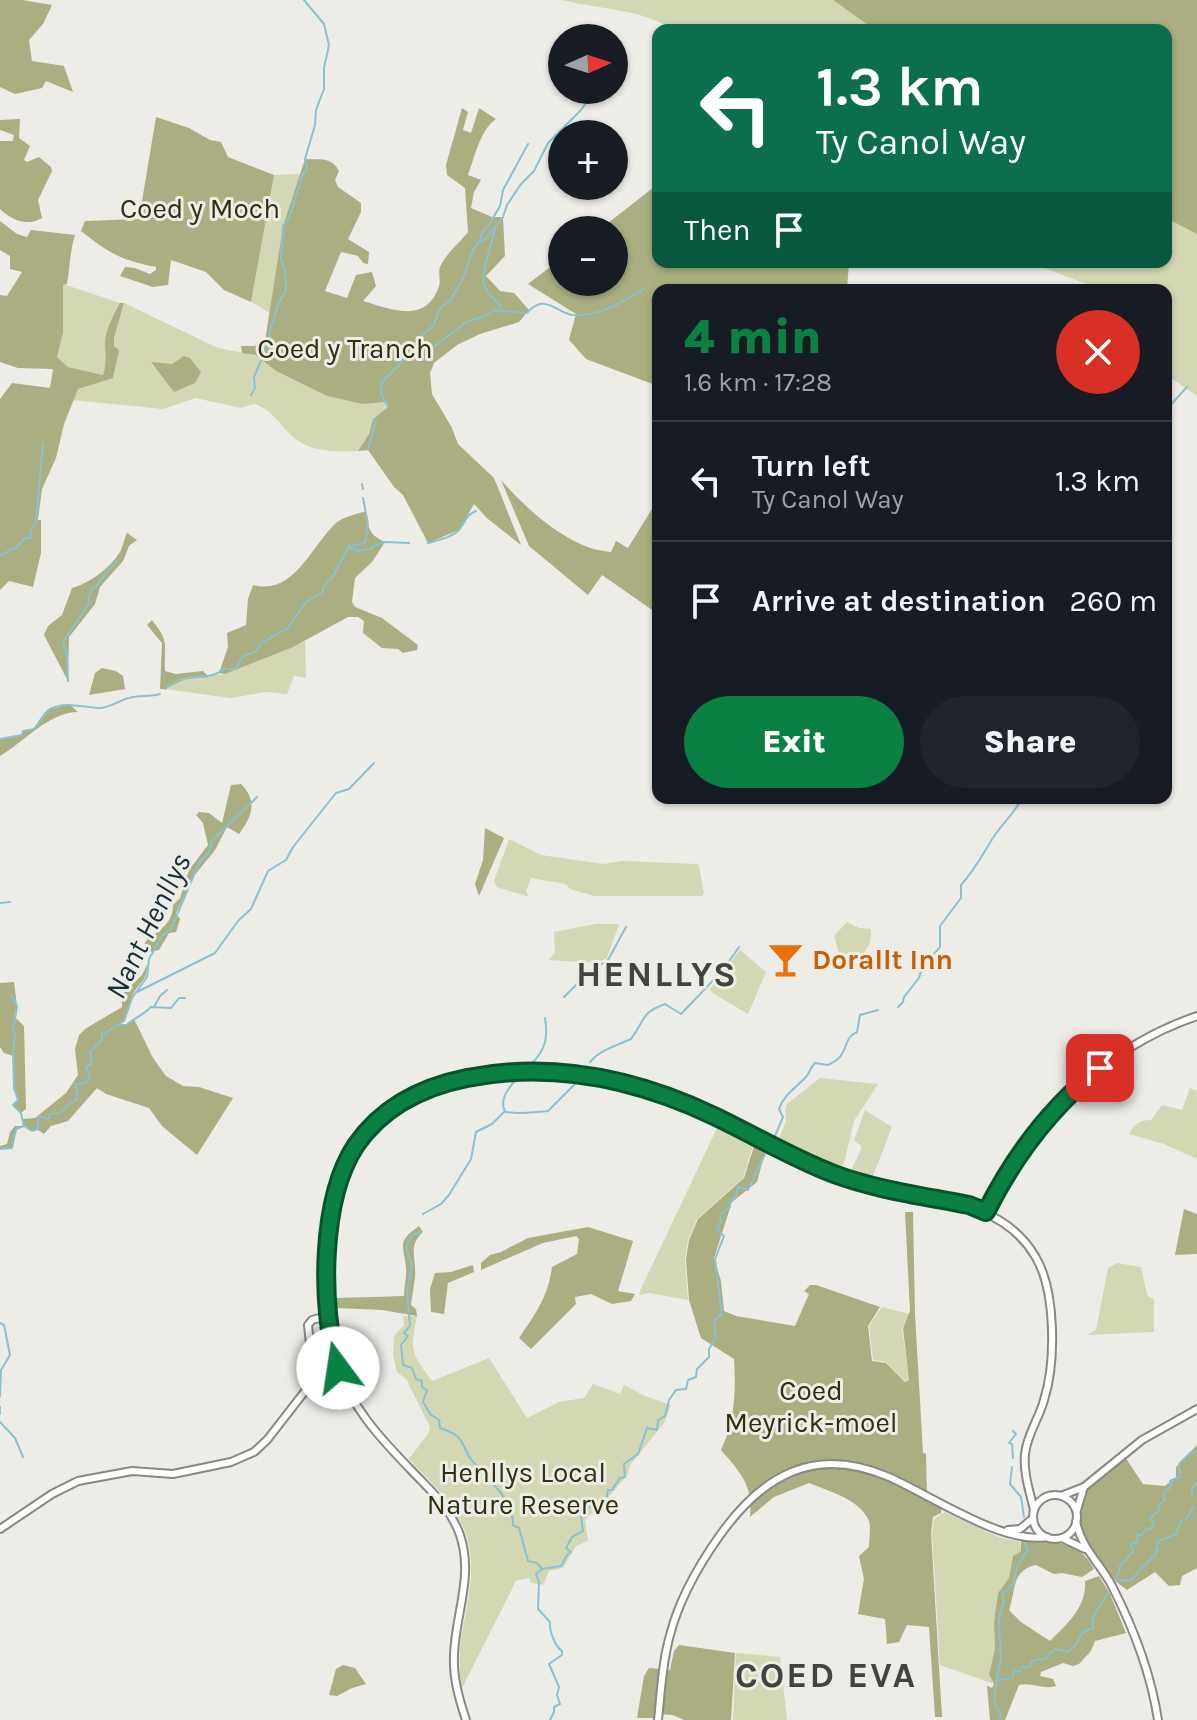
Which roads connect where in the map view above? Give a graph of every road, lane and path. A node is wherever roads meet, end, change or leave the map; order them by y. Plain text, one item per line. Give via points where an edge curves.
1 (1197, 1016) edge
2 (986, 1212) junction
3 (327, 1316) junction
4 (1197, 1409) edge
5 (1029, 1482) junction
6 (1084, 1487) junction
7 (1052, 1495) junction
8 (1061, 1496) junction
9 (1076, 1512) junction
10 (1033, 1514) junction
11 (1076, 1522) junction
12 (0, 1529) edge
13 (1004, 1531) junction
14 (1047, 1537) junction
15 (1062, 1538) junction
16 (1085, 1549) junction
17 (466, 1720) edge
18 (658, 1720) edge
19 (1158, 1720) edge

1 - 2 street via 1141,1041 1072,1092 1020,1153
2 - 3 street via 846,1179 703,1111 620,1082 563,1072 478,1076 401,1101 354,1149 334,1202
2 - 5 street via 1024,1240 1050,1294 1048,1379 1027,1440
3 - 12 street via 308,1325 312,1363 305,1394 254,1452 173,1474 132,1471 78,1481
3 - 17 street via 335,1359 351,1398 445,1506 460,1536 466,1575 454,1659
4 - 6 street via 1135,1445
5 - 7 street
5 - 10 street
6 - 8 street
6 - 9 street
7 - 8 street
7 - 10 street via 1040,1500
8 - 9 street
9 - 11 street
10 - 13 street via 1020,1529
10 - 14 street via 1036,1528
11 - 15 street
11 - 16 street
13 - 14 street
13 - 18 street via 855,1466 818,1465 775,1479 736,1512 686,1588 668,1643
14 - 15 street
15 - 16 street
16 - 19 street via 1111,1584 1126,1619

